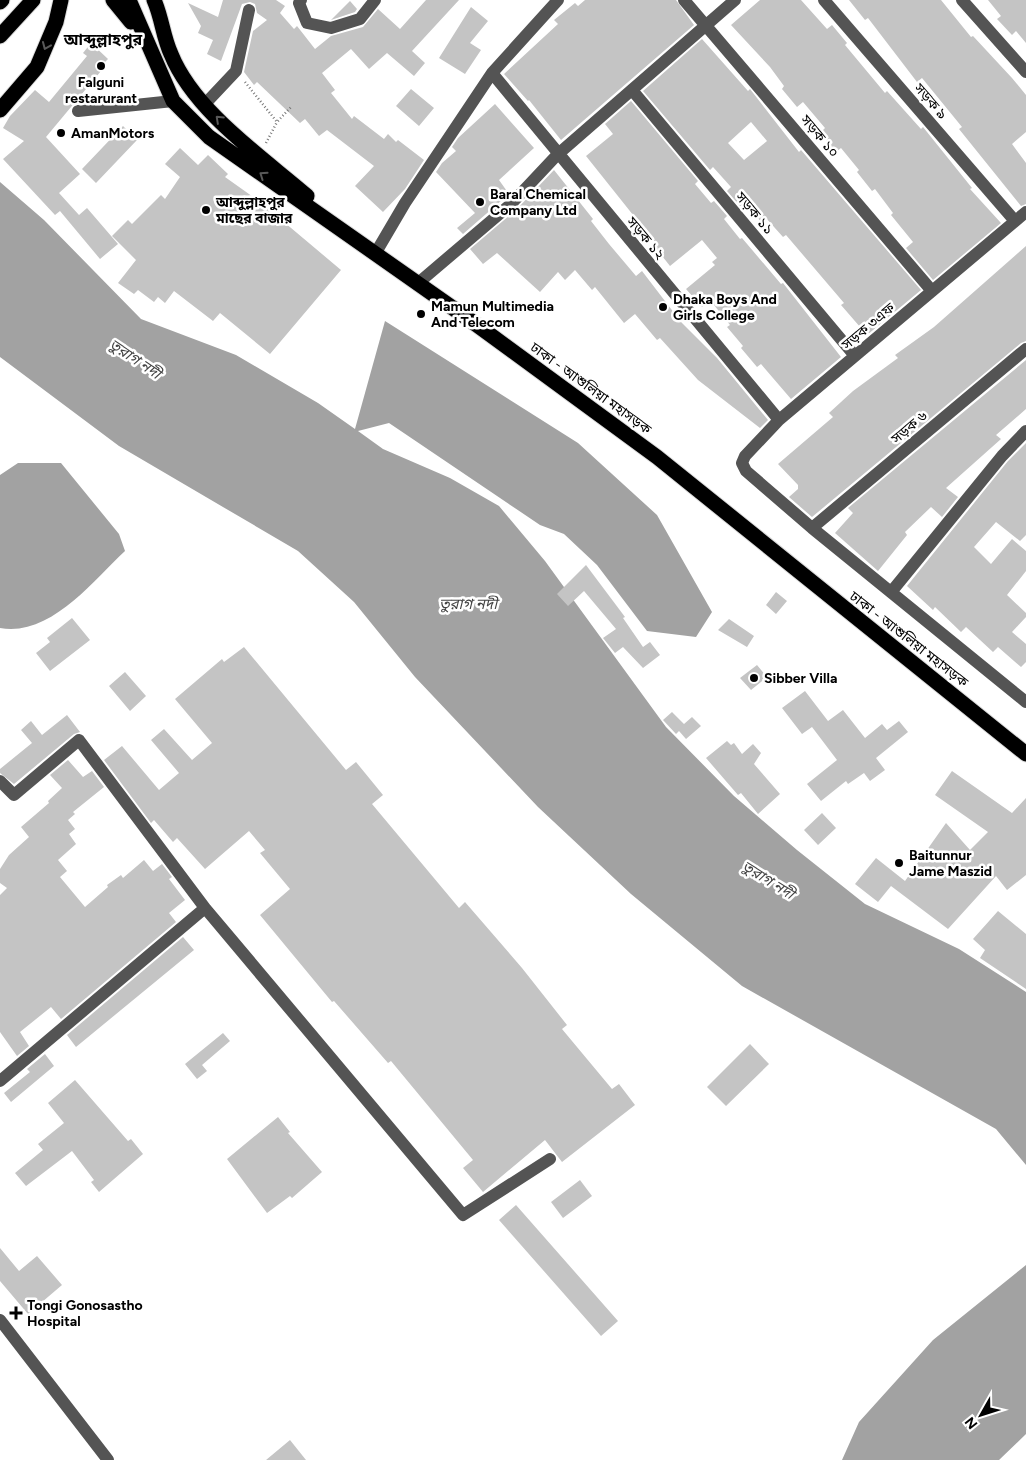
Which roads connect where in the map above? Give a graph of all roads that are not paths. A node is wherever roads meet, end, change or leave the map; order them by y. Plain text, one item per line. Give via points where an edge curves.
1 (34, 0) edge
2 (61, 0) edge
3 (113, 0) edge
4 (129, 0) edge
5 (154, 0) edge
6 (166, 0) edge
7 (301, 0) edge
8 (374, 0) edge
9 (558, 0) edge
10 (684, 0) edge
11 (735, 0) edge
12 (824, 0) edge
13 (962, 0) edge
14 (249, 10) dead end
15 (162, 16) junction
16 (706, 25) junction
17 (0, 36) edge
18 (148, 46) junction
19 (1026, 72) edge
20 (492, 73) junction
21 (632, 90) junction
22 (173, 101) junction
23 (204, 105) junction
24 (0, 110) edge
25 (78, 111) dead end
26 (557, 155) junction
27 (1026, 212) edge
28 (1015, 221) junction
29 (374, 254) junction
30 (417, 284) junction
31 (932, 291) junction
32 (1026, 349) edge
33 (855, 356) junction
34 (779, 420) junction
35 (1026, 431) edge
36 (812, 528) junction
37 (892, 591) junction
38 (1026, 702) edge
39 (1026, 754) edge
40 (0, 781) edge
41 (205, 908) junction
42 (0, 1081) edge
43 (550, 1159) dead end
44 (0, 1320) edge
45 (108, 1460) edge

1 - 17 highway
2 -> 24 highway via 56,22 37,67
3 - 18 highway, ঢাকা - আশুলিয়া মহাসড়ক
4 - 18 highway, ঢাকা - আশুলিয়া মহাসড়ক
5 - 15 highway
6 - 15 highway
7 - 8 street via 299,3 307,24 331,28 360,19
9 - 20 street
10 - 16 street, সড়ক ১০
11 - 16 street
12 - 28 street, সড়ক ৯
13 - 19 street
14 - 23 street via 236,71
15 - 23 highway via 170,54
16 - 21 street
16 - 31 street, সড়ক ১০
18 - 22 highway, ঢাকা - আশুলিয়া মহাসড়ক
20 - 26 street, সড়ক ১২
20 - 29 street via 404,203
21 - 26 street
21 - 33 street, সড়ক ১১
22 - 25 street
29 -> 22 highway, ঢাকা - আশুলিয়া মহাসড়ক via 209,137
29 -> 23 highway
26 - 30 street via 511,204
26 - 34 street, সড়ক ১২
27 - 28 street, সড়ক ৩এফ
28 - 31 street, সড়ক ৩এফ
29 - 30 highway, ঢাকা - আশুলিয়া মহাসড়ক
30 - 39 highway, ঢাকা - আশুলিয়া মহাসড়ক via 657,457
31 - 33 street, সড়ক ৩এফ
32 - 36 street, সড়ক ৬
33 - 34 street, সড়ক ৩এফ
34 - 36 street, সড়ক ৩এফ via 744,456 742,463 746,471
35 - 37 street
36 - 37 street
37 - 38 street
40 - 41 street via 14,795 79,740
41 - 42 street
41 - 43 street via 463,1215
44 - 45 street

